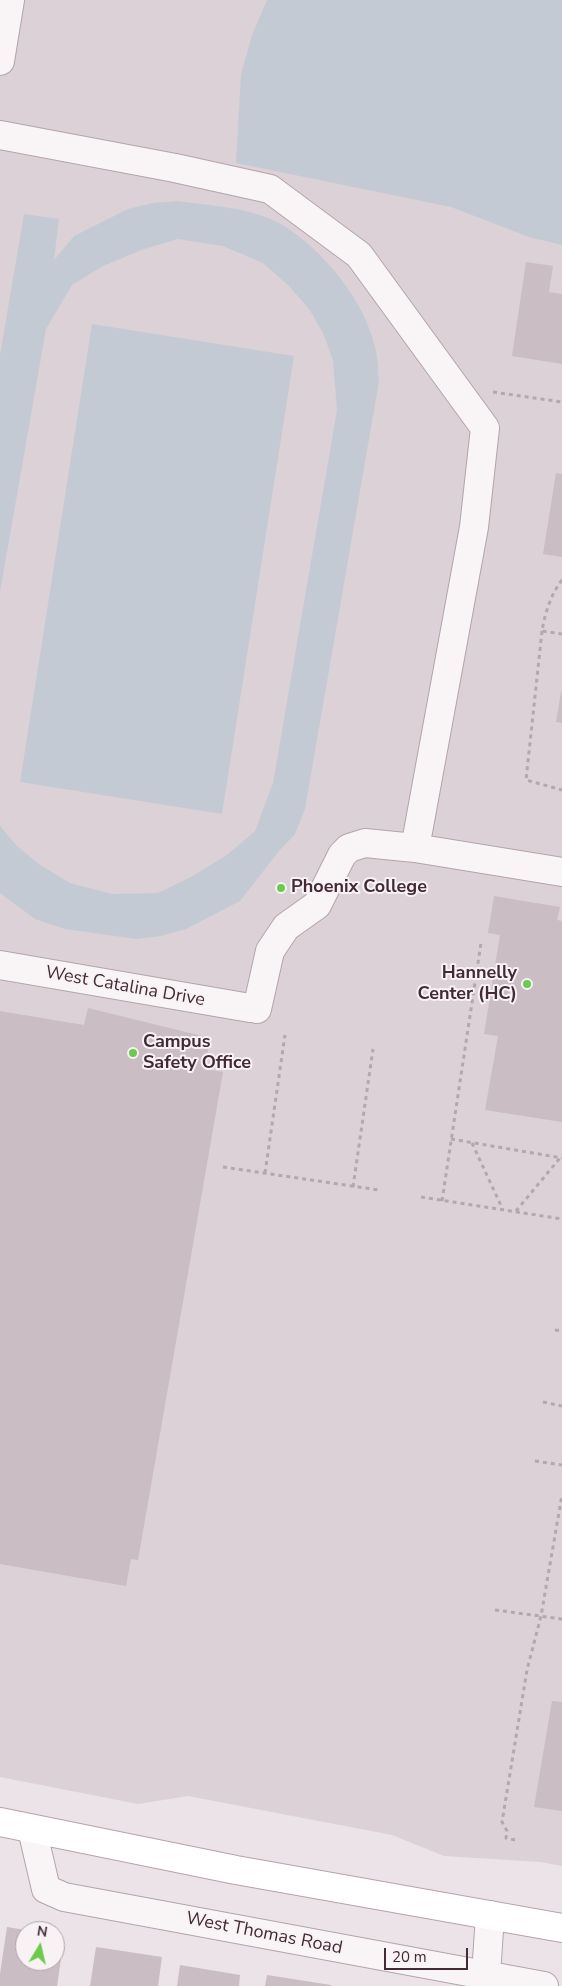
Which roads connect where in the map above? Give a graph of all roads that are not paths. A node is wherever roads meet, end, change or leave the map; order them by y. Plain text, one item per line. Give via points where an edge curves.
1 (10, 0) edge
2 (0, 61) edge
3 (0, 135) edge
4 (415, 848) junction
5 (562, 872) edge
6 (0, 965) edge
7 (0, 1822) edge
8 (32, 1829) junction
9 (490, 1915) junction
10 (562, 1928) edge
11 (483, 1980) edge
12 (544, 1986) edge

1 - 2 street
3 - 4 street via 270,189 359,255 485,428 474,527
4 - 5 street
4 - 6 street, West Catalina Drive via 365,843 349,848 342,855 317,905 286,927 270,951 254,1009
7 - 8 main road
8 - 9 main road via 236,1870
8 - 11 street, West Thomas Road via 46,1889 64,1897
9 - 10 main road
9 - 11 street
11 - 12 street, West Thomas Road

